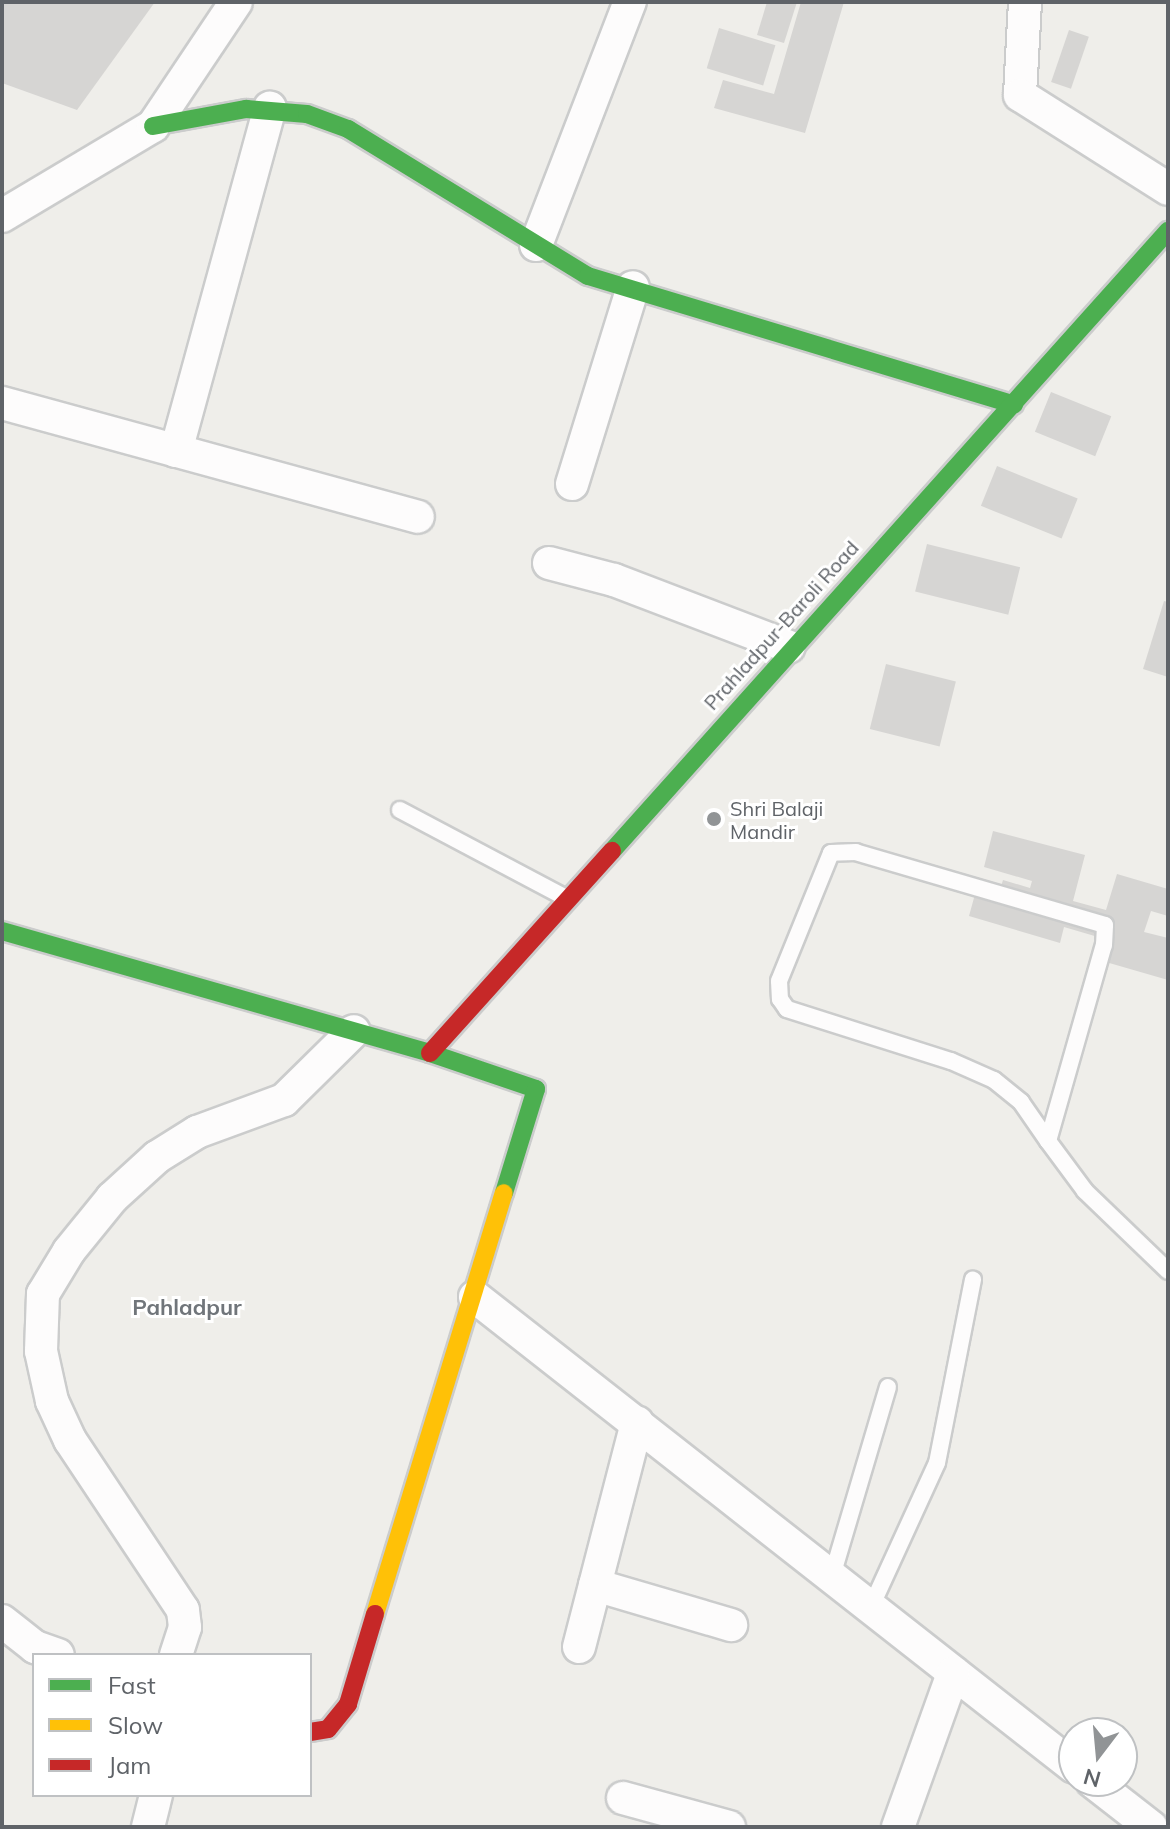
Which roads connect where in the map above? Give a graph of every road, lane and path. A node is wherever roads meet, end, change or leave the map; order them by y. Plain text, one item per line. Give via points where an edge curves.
1 (236, 2) edge
2 (630, 2) edge
3 (1025, 2) edge
4 (270, 108) junction
5 (153, 126) junction
6 (1168, 189) edge
7 (2, 216) edge
8 (1168, 231) edge
9 (536, 245) junction
10 (633, 287) junction
11 (2, 403) edge
12 (1014, 405) junction
13 (176, 451) junction
14 (572, 484) dead end
15 (418, 517) dead end
16 (549, 563) dead end
17 (789, 647) junction
18 (400, 810) dead end
19 (566, 898) junction
20 (2, 931) edge
21 (354, 1031) junction
22 (430, 1053) junction
23 (1048, 1141) junction
24 (1168, 1271) edge
25 (973, 1279) dead end
26 (475, 1297) junction
27 (888, 1387) dead end
28 (637, 1422) junction
29 (832, 1576) junction
30 (595, 1585) junction
31 (871, 1607) junction
32 (2, 1621) edge
33 (731, 1625) dead end
34 (579, 1647) dead end
35 (52, 1653) edge
36 (177, 1653) edge
37 (953, 1673) junction
38 (312, 1732) edge
39 (1058, 1755) edge
40 (156, 1797) edge
41 (1112, 1797) edge
42 (623, 1798) dead end
43 (1149, 1826) edge
44 (148, 1827) edge
45 (729, 1827) edge
46 (898, 1827) edge

1 - 5 street
2 - 9 street
3 - 6 street via 1020,95
4 - 5 street
4 - 9 street via 348,129
4 - 13 street
5 - 7 street
8 - 12 street, Prahladpur-Baroli Road
9 - 10 street via 588,276
10 - 12 street
10 - 14 street
11 - 13 street
12 - 17 street, Prahladpur-Baroli Road
13 - 15 street
16 - 17 street via 614,580
17 - 19 street, Prahladpur-Baroli Road
18 - 19 lane
19 - 22 street, Prahladpur-Baroli Road
20 - 21 street
21 - 22 street
21 - 36 street via 284,1100 197,1132 157,1157 112,1198 43,1294 41,1351 52,1401 70,1440 183,1610 185,1627
22 - 26 street via 536,1089
23 - 23 lane via 1021,1102 994,1080 951,1061 787,1009 779,981 831,853 856,852 1105,925 1104,945
23 - 24 lane via 1085,1191
25 - 31 lane via 937,1463
26 - 28 street
26 - 38 street via 348,1704 328,1729
27 - 29 lane
28 - 29 street
28 - 30 street
29 - 31 street
30 - 33 street
30 - 34 street
31 - 37 street
32 - 35 street via 35,1647
37 - 39 street
37 - 46 street
40 - 44 street
41 - 43 street
42 - 45 street

